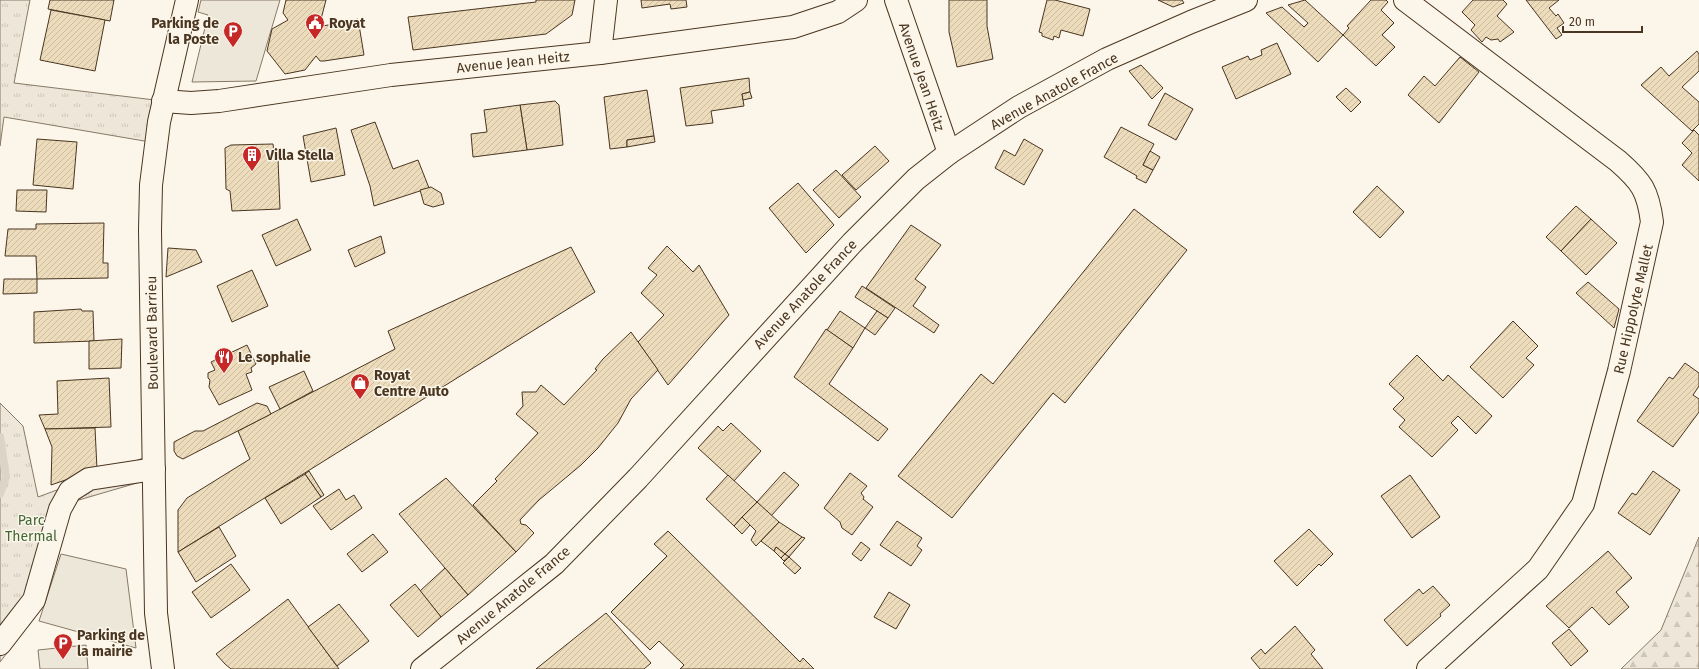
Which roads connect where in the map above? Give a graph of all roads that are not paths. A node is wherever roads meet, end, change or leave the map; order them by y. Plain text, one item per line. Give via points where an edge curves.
1 (187, 0) edge
2 (606, 0) edge
3 (856, 0) edge
4 (896, 0) edge
5 (1246, 0) edge
6 (1405, 0) edge
7 (600, 53) junction
8 (163, 101) junction
9 (949, 154) junction
10 (154, 469) junction
11 (0, 644) edge
12 (163, 669) edge
13 (422, 669) edge
14 (1428, 669) edge

1 - 8 street, Boulevard Barrieu
2 - 7 street
3 - 7 street, Avenue Jean Heitz via 838,12 793,27
4 - 9 street, Avenue Jean Heitz
5 - 9 street, Avenue Anatole France via 1107,59 1019,107
6 - 14 street, Rue Hippolyte Mallet via 1636,177 1649,199 1652,222 1620,370 1583,504 1538,570
7 - 8 street, Avenue Jean Heitz via 391,75 219,101 191,104
8 - 10 street, Boulevard Barrieu via 151,185
9 - 13 street, Avenue Anatole France via 916,179 852,243 638,478 554,564
10 - 11 street via 89,479 70,491 60,509 34,600
10 - 12 street, Boulevard Barrieu via 156,613

